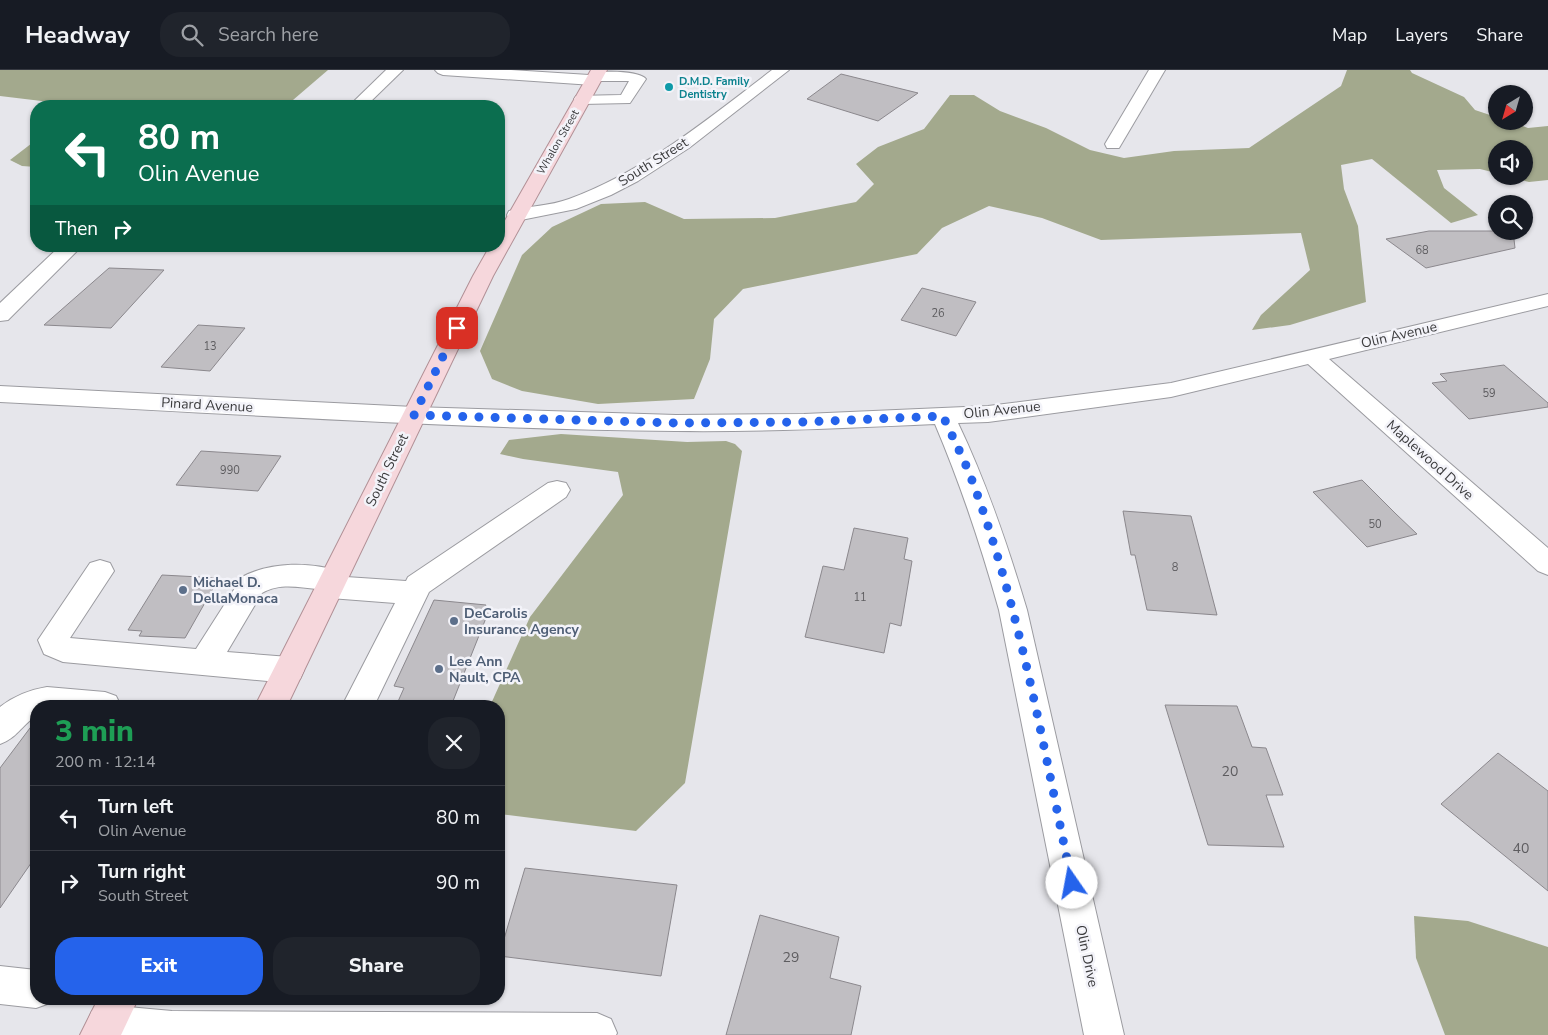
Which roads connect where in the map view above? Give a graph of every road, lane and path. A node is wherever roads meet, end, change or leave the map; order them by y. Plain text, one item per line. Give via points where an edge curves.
1 (395, 70) edge
2 (442, 70) edge
3 (781, 70) edge
4 (1157, 70) edge
5 (596, 75) edge
6 (582, 99) junction
7 (363, 100) edge
8 (1113, 144) dead end
9 (516, 215) junction
10 (505, 235) edge
11 (66, 252) edge
12 (496, 252) edge
13 (1548, 300) edge
14 (0, 315) edge
15 (1312, 356) junction
16 (0, 394) edge
17 (414, 415) junction
18 (943, 416) junction
19 (557, 490) dead end
20 (1548, 564) edge
21 (100, 571) dead end
22 (331, 583) junction
23 (414, 593) junction
24 (204, 663) junction
25 (289, 670) junction
26 (274, 700) edge
27 (361, 700) edge
28 (30, 703) edge
29 (0, 730) edge
30 (0, 985) edge
31 (30, 988) edge
32 (108, 1020) edge
33 (597, 1033) dead end
34 (1104, 1035) edge

1 - 7 street
2 - 5 street
3 - 9 street, South Street via 710,125 631,177 574,204
4 - 8 street
5 - 6 main road, Whalon Street
5 - 6 street via 638,79 624,100
6 - 9 main road, Whalon Street
9 - 10 main road, South Street
11 - 14 street
12 - 17 main road, South Street
13 - 15 street, Olin Avenue
15 - 18 street, Olin Avenue via 1172,390 988,414
15 - 20 street, Maplewood Drive
16 - 17 street, Pinard Avenue
17 - 18 street, Olin Avenue via 676,423
17 - 22 main road, South Street
18 - 34 street, Olin Drive via 969,473 1013,610
19 - 23 street via 428,577
21 - 24 street via 53,640 55,645 63,650
22 - 23 street
22 - 24 street via 273,575 252,584
22 - 25 main road, South Street
23 - 27 street
24 - 25 street
25 - 26 main road, South Street
28 - 29 street via 10,716
30 - 31 street
32 - 33 street via 172,1031

